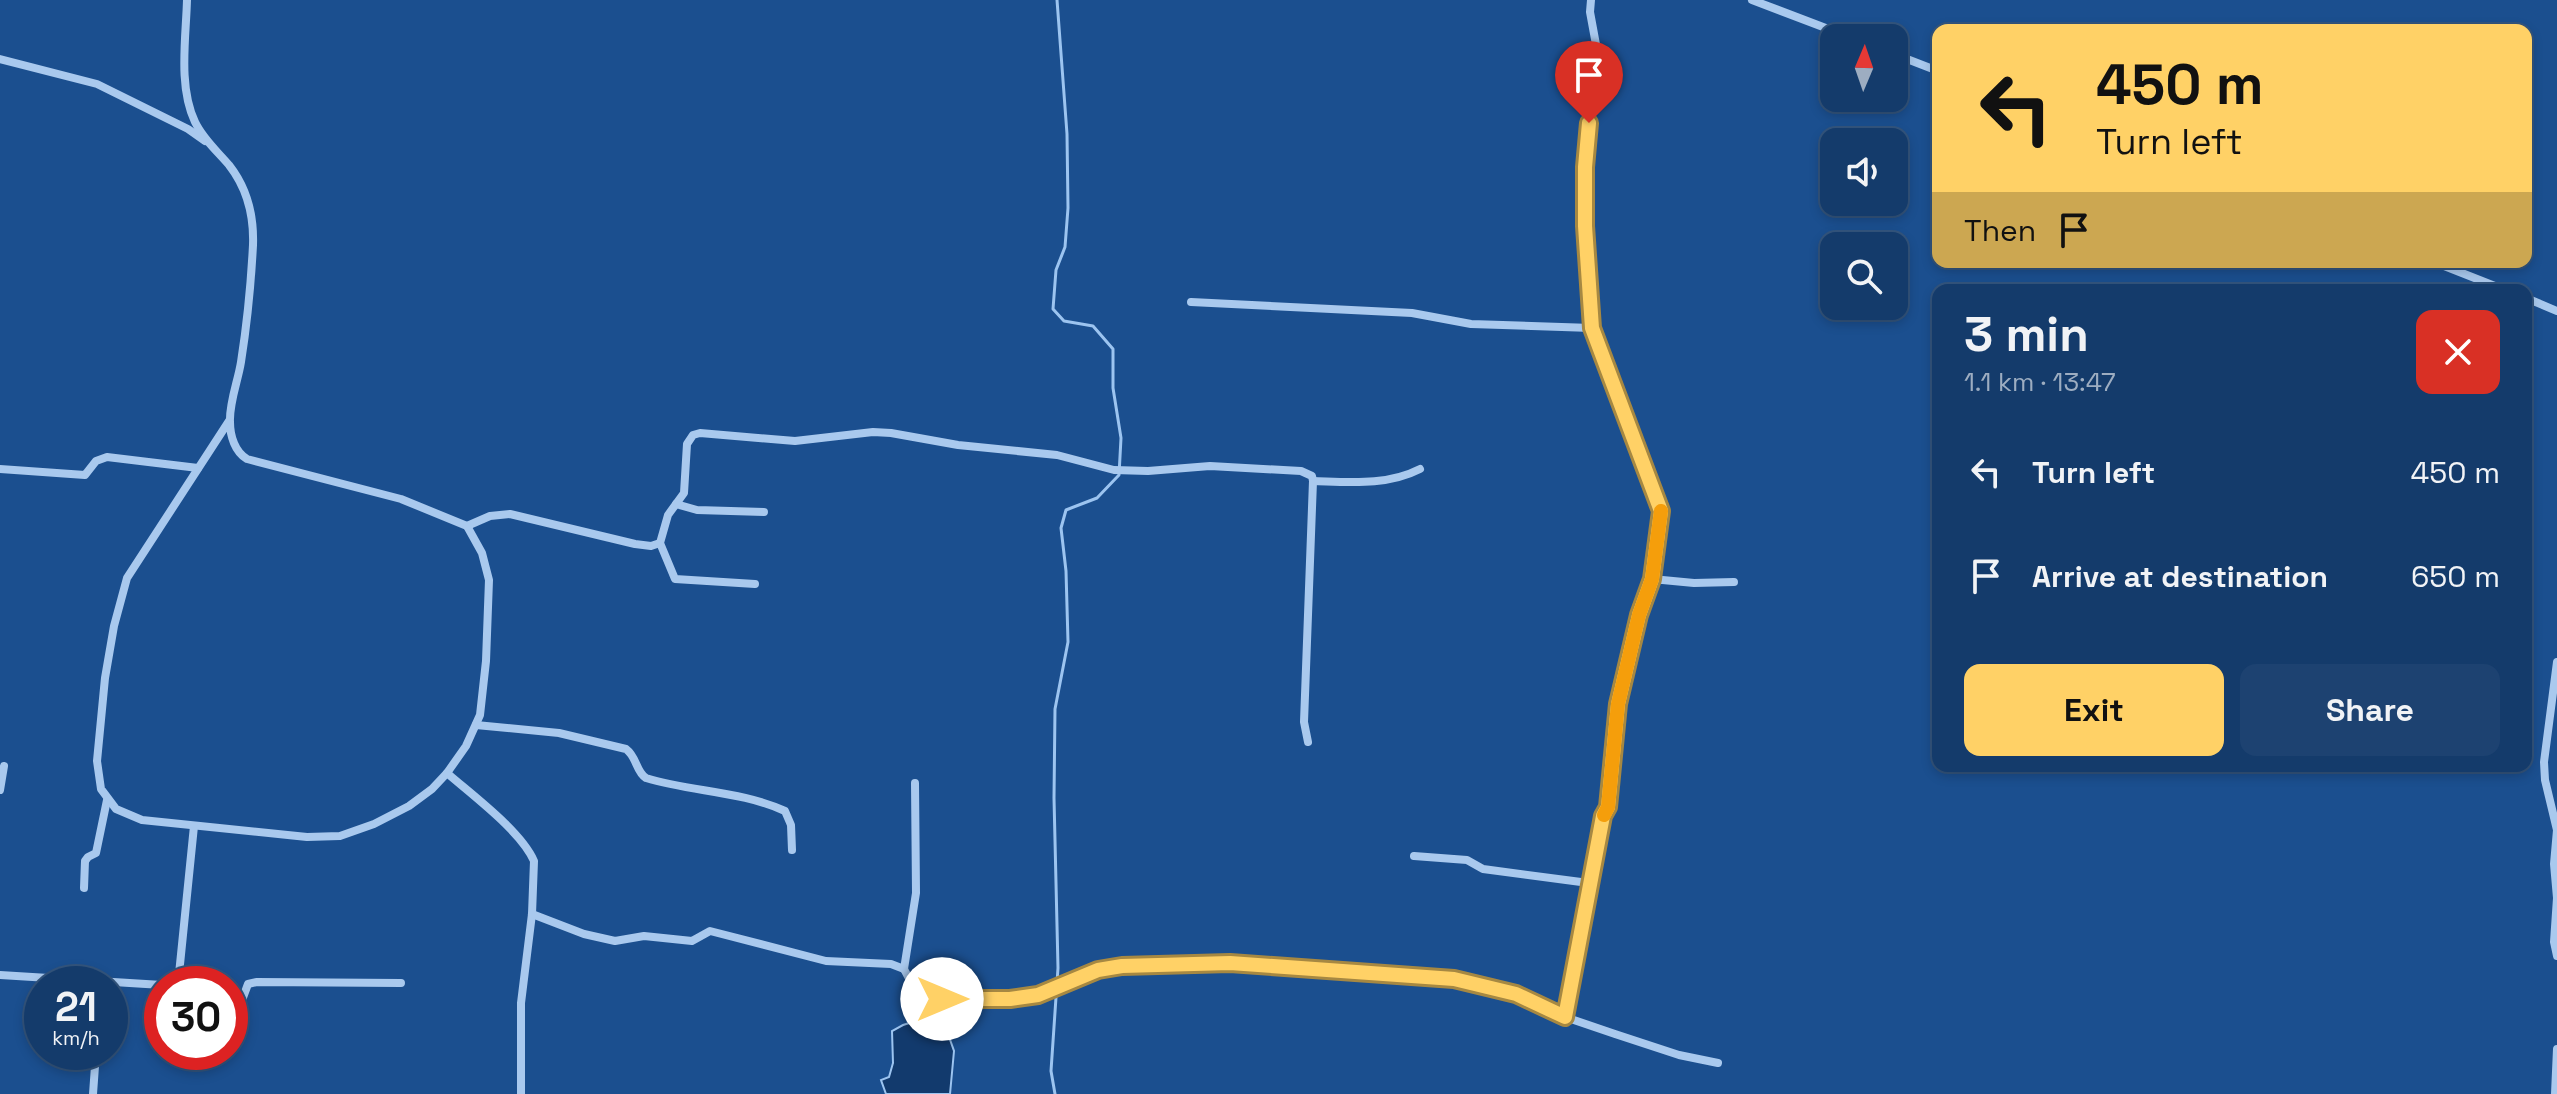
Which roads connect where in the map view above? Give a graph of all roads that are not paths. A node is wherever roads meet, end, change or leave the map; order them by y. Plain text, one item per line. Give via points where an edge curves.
1 (187, 0) edge
2 (1591, 0) edge
3 (1752, 0) edge
4 (1820, 26) edge
5 (0, 59) edge
6 (1908, 59) edge
7 (1932, 69) edge
8 (209, 144) junction
9 (2449, 268) edge
10 (2490, 284) edge
11 (2532, 301) edge
12 (1191, 302) dead end
13 (2557, 311) edge
14 (1592, 328) junction
15 (229, 421) junction
16 (198, 468) junction
17 (0, 469) edge
18 (1420, 469) dead end
19 (1313, 481) junction
20 (676, 504) junction
21 (764, 512) dead end
22 (467, 526) junction
23 (660, 543) junction
24 (1652, 579) junction
25 (1734, 582) dead end
26 (755, 584) dead end
27 (2557, 662) edge
28 (476, 725) junction
29 (1308, 742) dead end
30 (4, 766) dead end
31 (447, 773) junction
32 (915, 783) dead end
33 (0, 790) edge
34 (107, 800) junction
35 (194, 826) junction
36 (792, 850) dead end
37 (1414, 856) dead end
38 (1591, 887) junction
39 (84, 888) dead end
40 (532, 914) junction
41 (2557, 956) edge
42 (180, 966) edge
43 (904, 969) junction
44 (0, 975) edge
45 (24, 977) edge
46 (401, 983) dead end
47 (248, 984) edge
48 (1565, 1017) junction
49 (2557, 1049) edge
50 (1718, 1063) dead end
51 (95, 1070) edge
52 (93, 1094) edge
53 (521, 1094) edge
54 (2555, 1094) edge

1 - 8 street via 187,96 194,121
2 - 14 street via 1599,61 1585,167
3 - 4 street
5 - 8 street via 97,84
6 - 7 street
8 - 15 street via 243,185 253,243 242,359
9 - 10 street
11 - 13 street
12 - 14 street
14 - 24 street via 1661,511
15 - 16 street
15 - 22 street via 237,450 247,459 401,499
16 - 17 street via 107,457 77,476
16 - 34 street via 127,578 105,678 97,761
18 - 19 street via 1390,480
19 - 20 street via 1301,471 1273,469 1114,470 1057,455 891,433 795,441 700,433 687,444 684,493
19 - 29 street via 1304,722
20 - 21 street via 697,510
20 - 23 street
22 - 23 street via 510,514 635,544
22 - 28 street via 489,580 486,661
23 - 26 street via 675,579
24 - 25 street
24 - 38 street via 1618,704 1608,807
27 - 41 street via 2544,762 2557,830
28 - 31 street
28 - 36 street via 559,733 626,749 646,778 775,806 785,811 791,825
30 - 33 street
31 - 35 street via 409,806 340,836
31 - 40 street via 531,853
32 - 43 street via 916,893
34 - 35 street via 142,820
34 - 39 street via 96,853 85,861
35 - 42 street
37 - 38 street via 1467,860 1483,869
38 - 48 street
40 - 43 street via 615,941 644,936 692,941 710,931 826,961
40 - 53 street via 521,1003
43 - 48 street via 915,990 942,999 1038,995 1098,970 1122,966 1230,963 1398,974 1454,979 1516,994
44 - 45 street
46 - 47 street
48 - 50 street
49 - 54 street
51 - 52 street

